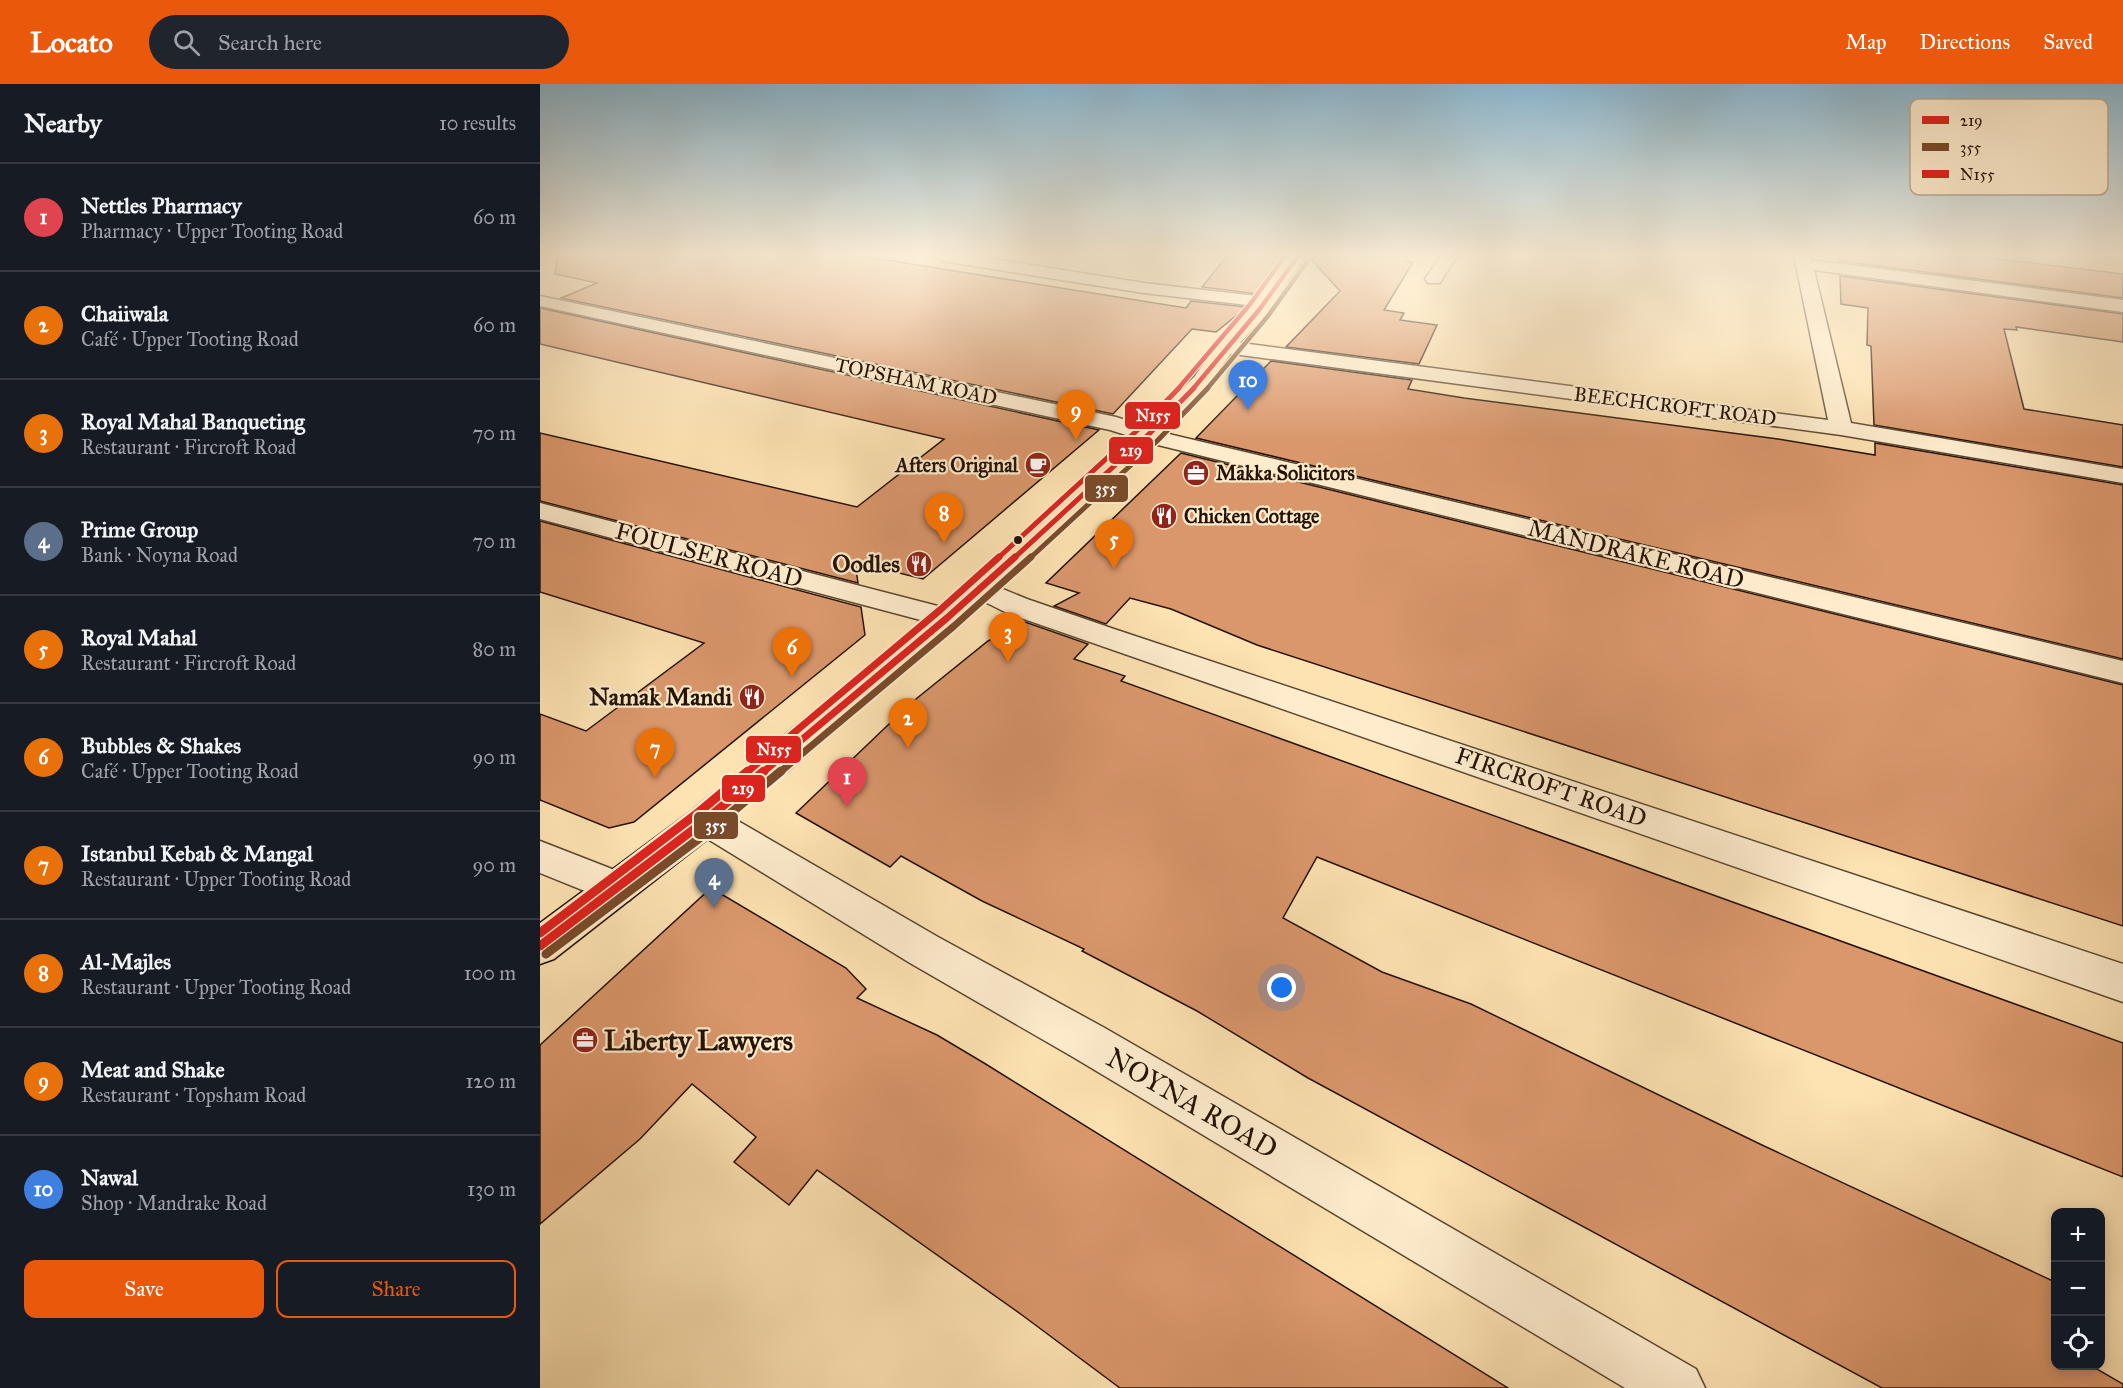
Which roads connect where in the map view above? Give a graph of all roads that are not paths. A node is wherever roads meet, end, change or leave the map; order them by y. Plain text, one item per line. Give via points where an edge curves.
1 (615, 317) edge
2 (1251, 317) edge
3 (1816, 317) edge
4 (1226, 347) junction
5 (1841, 428) junction
6 (1150, 434) junction
7 (2123, 476) edge
8 (540, 511) edge
9 (981, 589) junction
10 (947, 618) junction
11 (2123, 672) edge
12 (706, 820) junction
13 (540, 856) edge
14 (618, 888) junction
15 (540, 946) edge
16 (2123, 982) edge
17 (1677, 1388) edge

1 - 6 street, TOPSHAM ROAD
2 - 4 highway
3 - 5 street
4 - 5 street, BEECHCROFT ROAD
4 - 6 highway via 1201,381
5 - 7 street, BEECHCROFT ROAD
6 - 9 highway
6 - 11 street, MANDRAKE ROAD
8 - 10 street, FOULSER ROAD
9 - 10 highway
9 - 16 street, FIRCROFT ROAD via 1017,606 1104,636
10 - 12 highway
12 - 14 highway
12 - 17 street, NOYNA ROAD
13 - 14 street
14 - 15 highway

